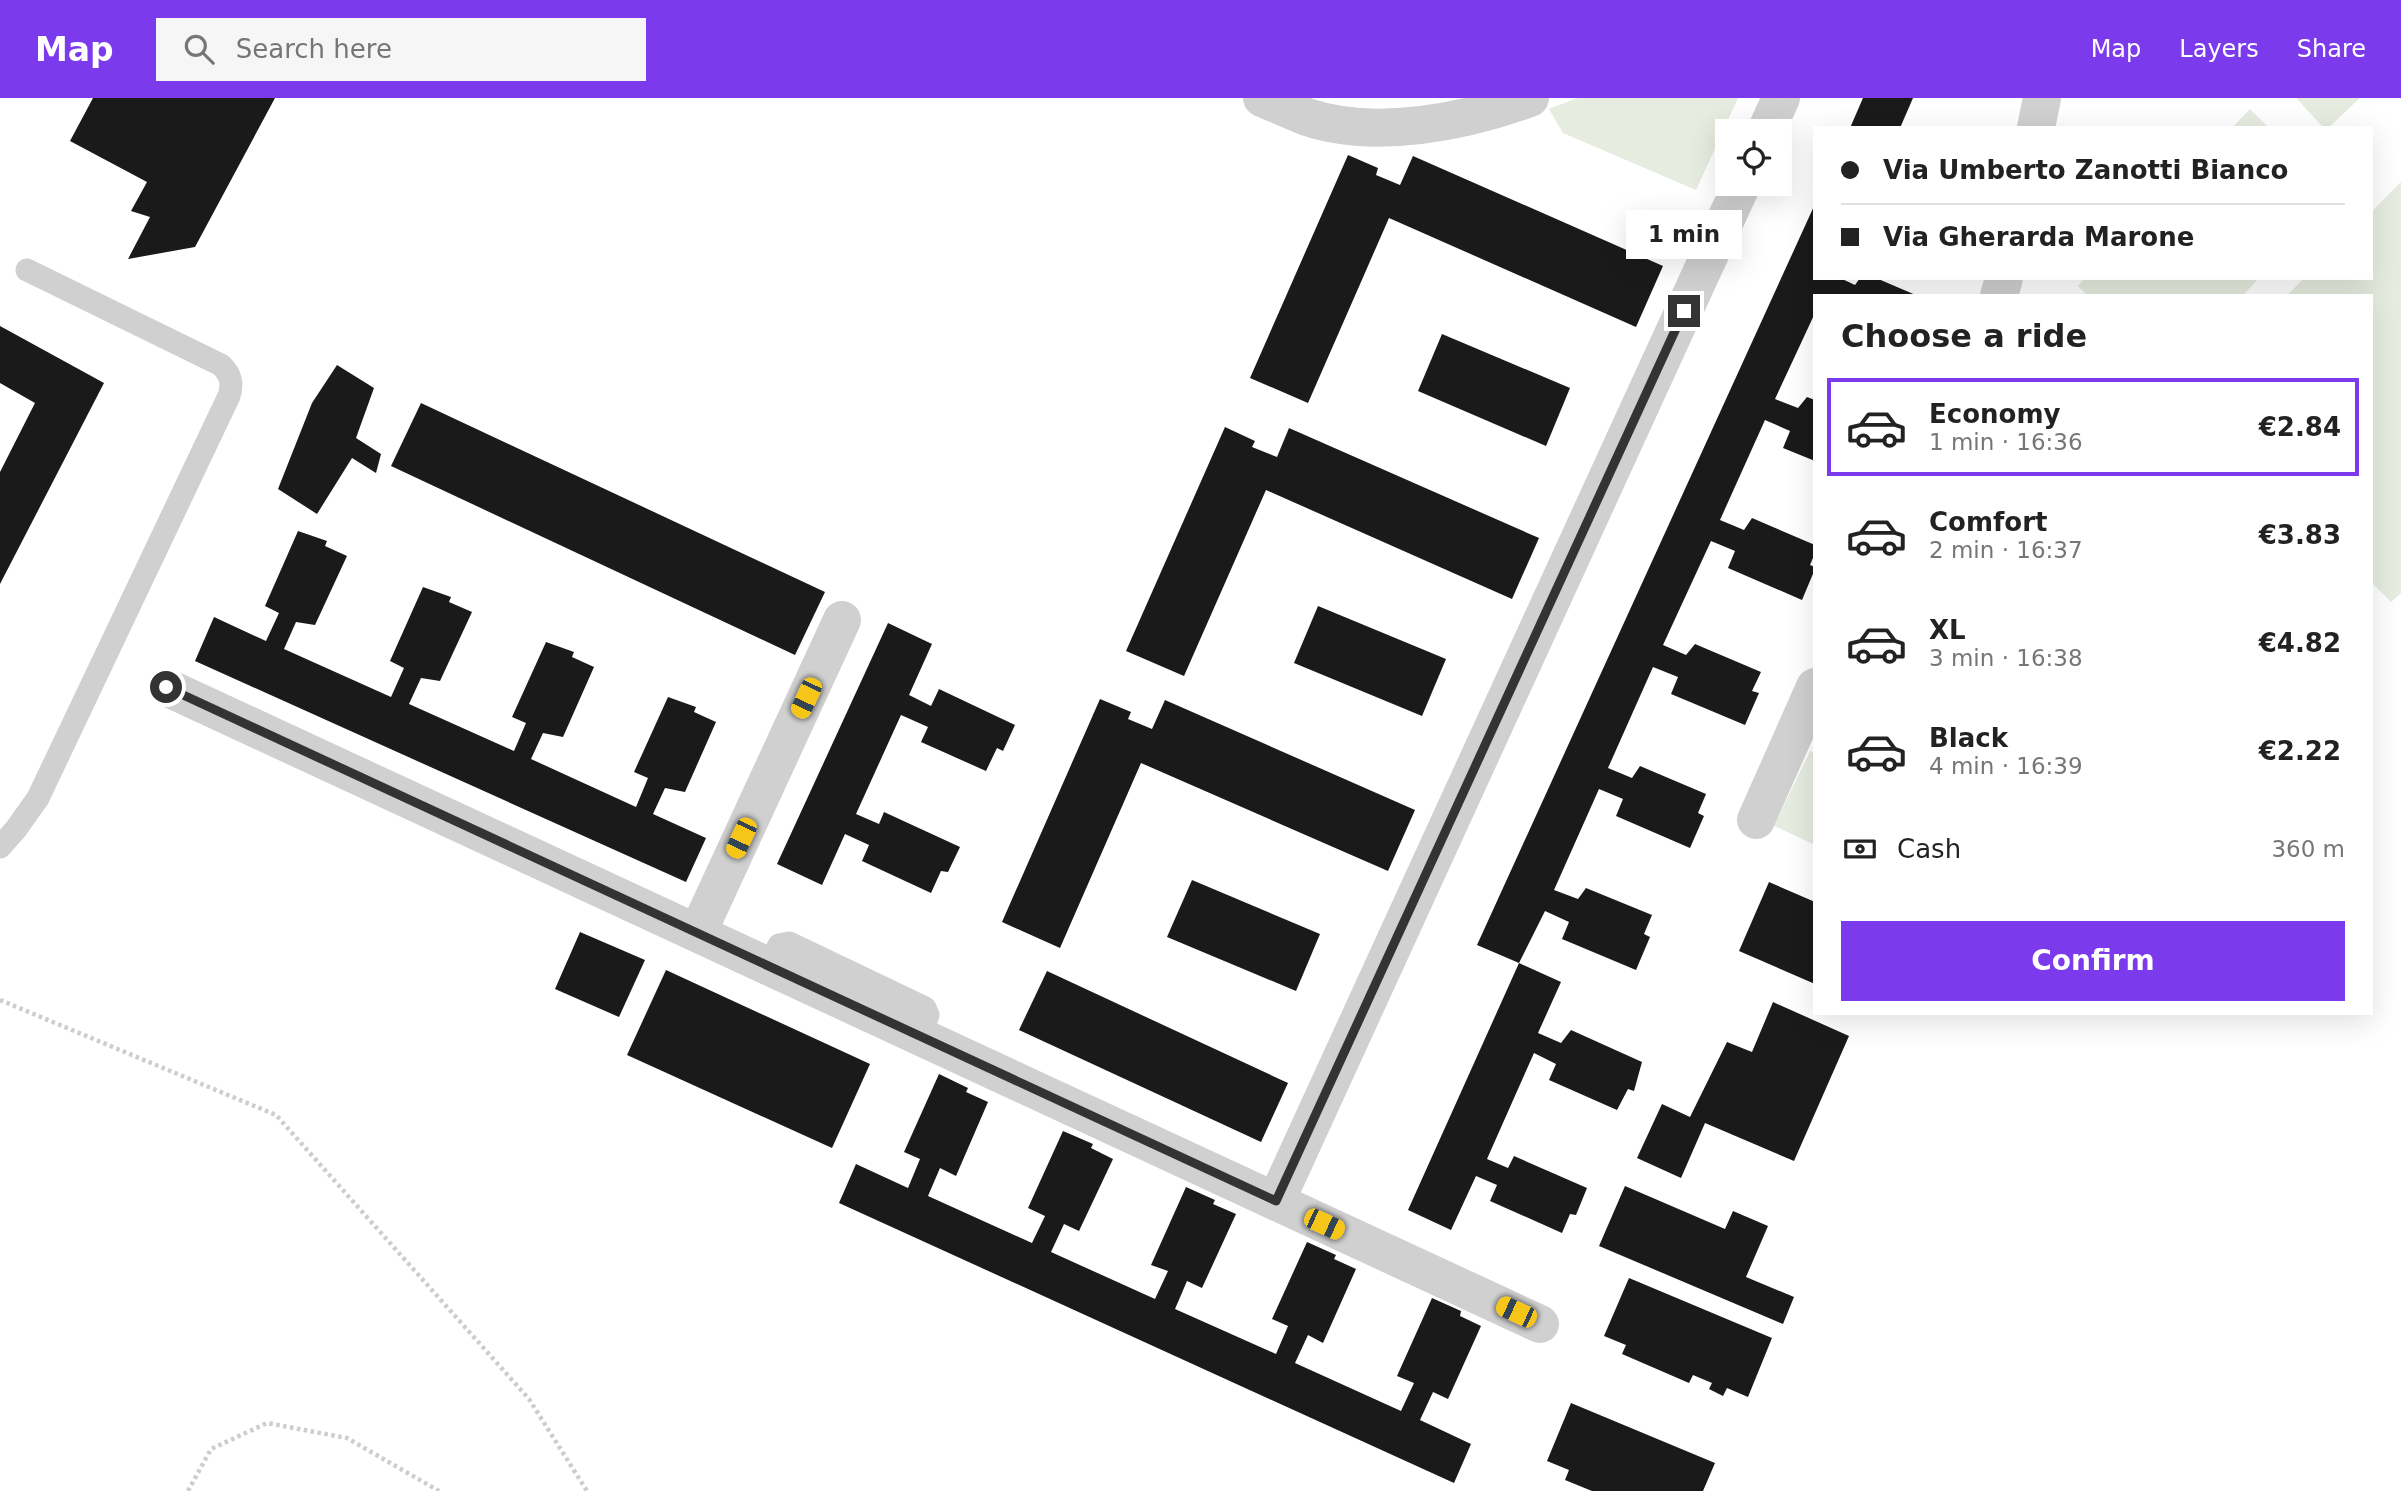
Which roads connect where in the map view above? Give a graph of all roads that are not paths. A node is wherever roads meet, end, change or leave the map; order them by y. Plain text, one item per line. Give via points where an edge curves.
1 (1262, 98) edge
2 (1530, 98) edge
3 (1781, 98) edge
4 (2042, 98) edge
5 (1771, 119) edge
6 (2036, 126) edge
7 (1737, 196) edge
8 (27, 270) dead end
9 (842, 620) dead end
10 (166, 687) dead end
11 (1813, 692) edge
12 (1756, 820) dead end
13 (0, 847) edge
14 (698, 932) junction
15 (1276, 1201) junction
16 (1541, 1324) dead end

1 - 2 street via 1309,118 1355,126 1455,121
3 - 5 street
4 - 6 street
7 - 15 street
8 - 13 lane via 221,365 232,383 38,798
9 - 14 street
10 - 14 street
11 - 12 street
14 - 15 street
15 - 16 street

